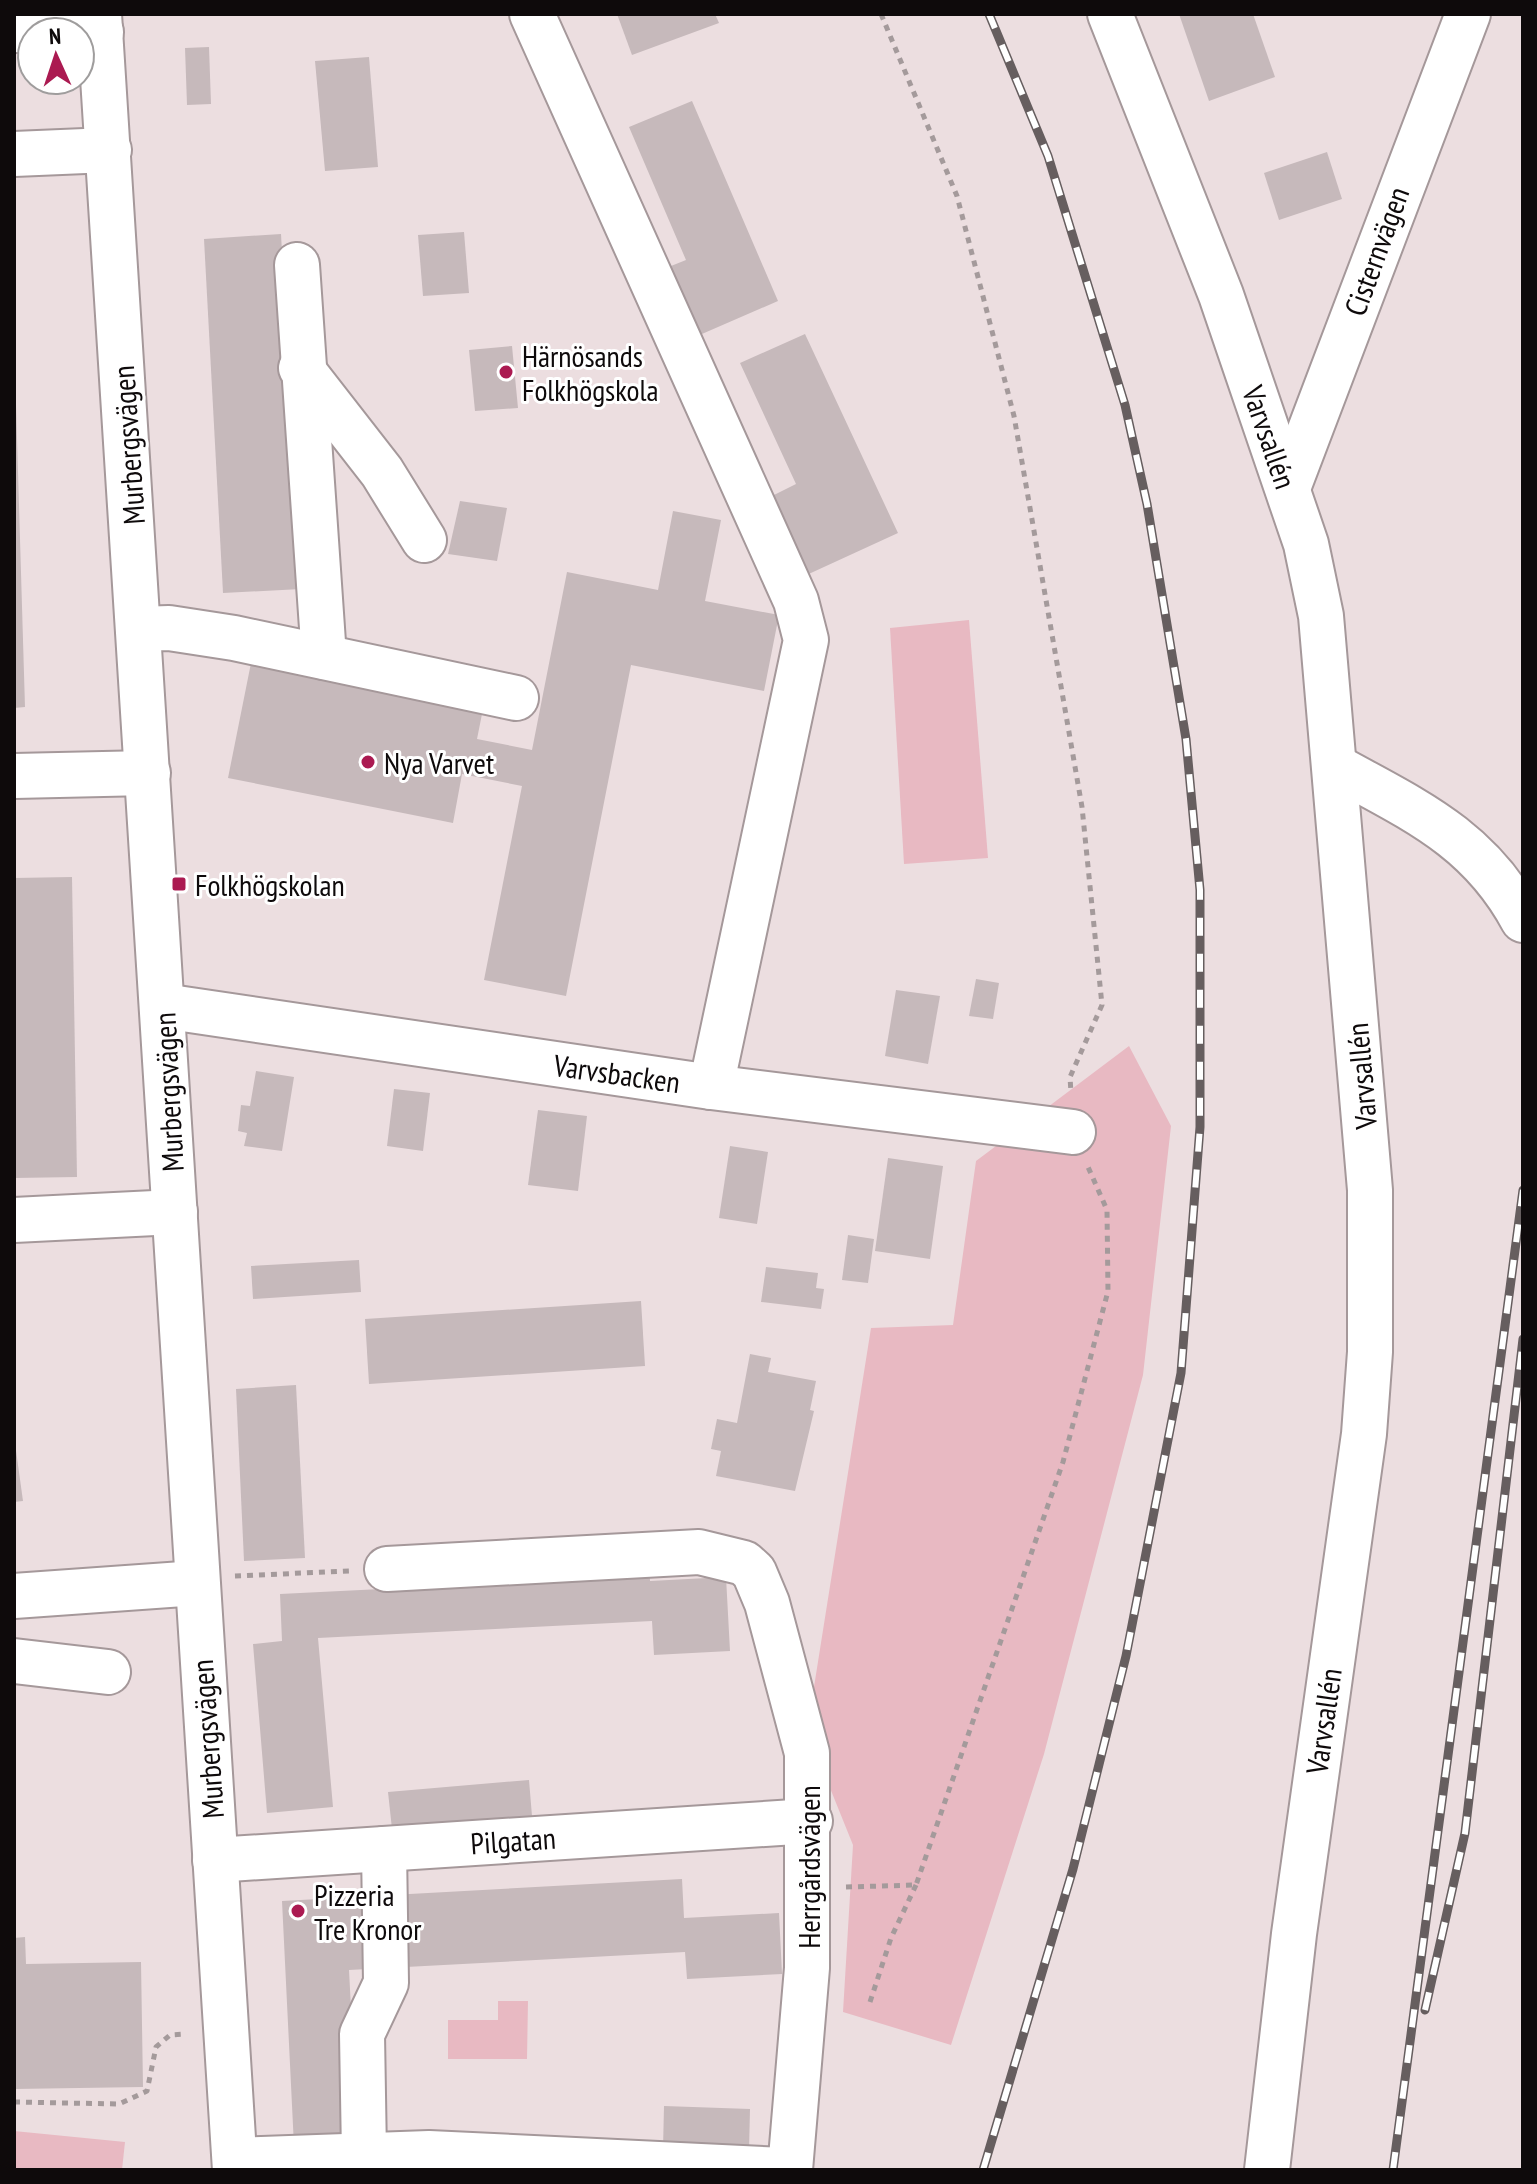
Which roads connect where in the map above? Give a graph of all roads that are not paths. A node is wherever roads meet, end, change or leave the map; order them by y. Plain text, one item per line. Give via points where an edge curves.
1 (532, 14) edge
2 (1110, 14) edge
3 (1468, 14) edge
4 (100, 23) edge
5 (14, 30) edge
6 (109, 150) junction
7 (14, 154) edge
8 (297, 265) dead end
9 (301, 368) junction
10 (1288, 488) junction
11 (424, 540) dead end
12 (139, 629) junction
13 (324, 657) junction
14 (516, 698) dead end
15 (1336, 767) junction
16 (148, 773) junction
17 (14, 776) edge
18 (1523, 920) edge
19 (163, 1006) junction
20 (711, 1087) junction
21 (1073, 1132) road end
22 (175, 1212) junction
23 (14, 1220) edge
24 (387, 1569) dead end
25 (197, 1583) junction
26 (14, 1596) edge
27 (14, 1661) edge
28 (108, 1672) dead end
29 (810, 1821) junction
30 (384, 1849) junction
31 (215, 1860) junction
32 (364, 2155) junction
33 (235, 2165) edge
34 (784, 2170) edge
35 (790, 2170) edge
36 (1267, 2170) edge

1 - 20 street via 796,601 806,640
2 - 10 street, Varvsallén via 1221,295
3 - 10 street, Cisternvägen
4 - 5 street
4 - 6 street, Murbergsvägen
6 - 7 street
6 - 12 street, Murbergsvägen
8 - 9 street
9 - 11 street via 382,472
9 - 13 street
10 - 15 street, Varvsallén via 1321,616
12 - 13 street via 169,628
12 - 16 street, Murbergsvägen
13 - 14 street
15 - 18 street via 1428,816 1473,852
15 - 36 street, Varvsallén via 1370,1190 1370,1352 1364,1434 1296,1918
16 - 17 street
16 - 19 street, Murbergsvägen
19 - 20 street, Varvsbacken
19 - 22 street, Murbergsvägen
20 - 21 street, Varvsbacken
22 - 23 street
22 - 25 street, Murbergsvägen
24 - 29 street, Herrgårdsvägen via 699,1552 744,1563 754,1572 767,1603 807,1753
25 - 26 street
25 - 31 street, Murbergsvägen
27 - 28 street
29 - 30 street, Pilgatan
29 - 35 street, Herrgårdsvägen via 807,1968
30 - 31 street, Pilgatan
30 - 32 street via 386,1983 362,2034
31 - 33 street, Murbergsvägen
32 - 33 street
32 - 34 street via 429,2153

